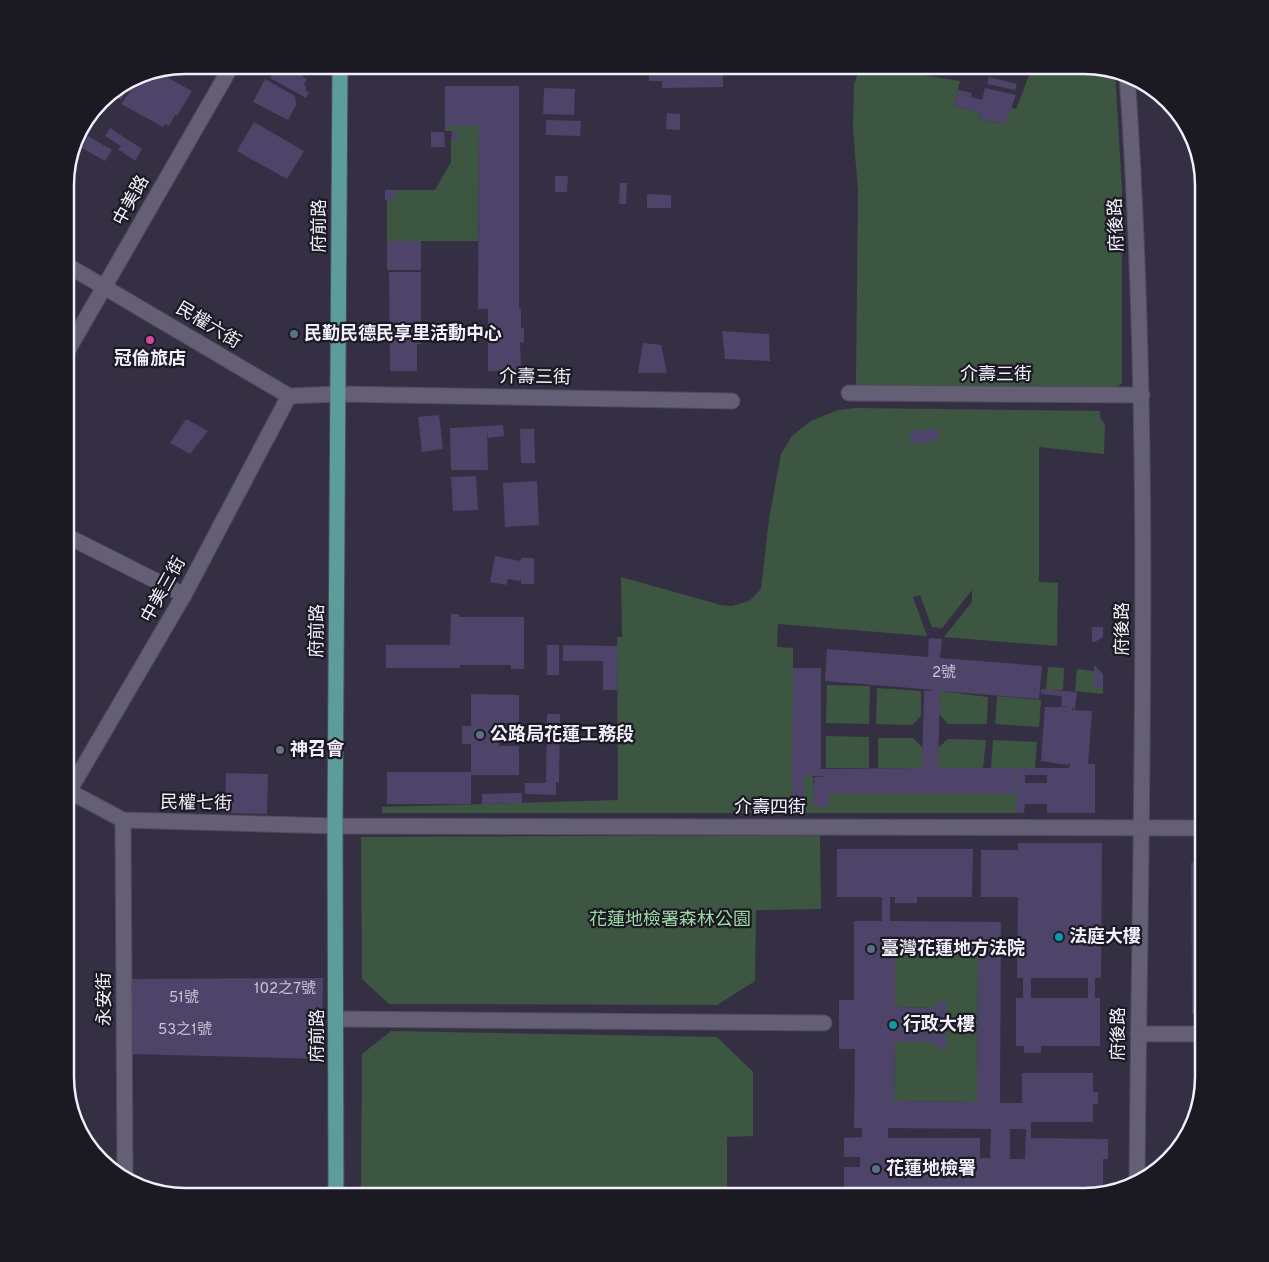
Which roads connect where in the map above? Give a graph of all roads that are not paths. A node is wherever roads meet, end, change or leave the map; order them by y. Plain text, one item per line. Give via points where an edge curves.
1 (227, 74) edge
2 (340, 74) edge
3 (1128, 83) edge
4 (74, 269) edge
5 (105, 287) junction
6 (74, 340) edge
7 (849, 393) dead end
8 (338, 394) junction
9 (1142, 395) junction
10 (289, 396) junction
11 (732, 400) dead end
12 (74, 540) edge
13 (184, 595) junction
14 (74, 780) edge
15 (74, 797) edge
16 (123, 820) junction
17 (335, 826) junction
18 (1140, 828) junction
19 (1195, 828) edge
20 (337, 1019) junction
21 (824, 1023) dead end
22 (1138, 1034) junction
23 (1195, 1034) edge
24 (125, 1170) edge
25 (1137, 1175) edge
26 (336, 1188) edge

1 - 5 street, 中美路
2 - 8 main road, 府前路
3 - 9 street, 府後路
4 - 5 street, 民權六街
5 - 6 street, 中美路
5 - 10 street, 民權六街
7 - 9 street, 介壽三街
8 - 10 street
8 - 11 street, 介壽三街
8 - 17 main road, 府前路
9 - 18 street, 府後路
10 - 13 street, 中美三街
12 - 13 street
13 - 14 street, 中美三街
15 - 16 street, 民權七街
16 - 17 street, 民權七街
16 - 24 street, 永安街
17 - 18 street, 介壽四街
17 - 20 main road, 府前路
18 - 19 street, 介壽四街
18 - 22 street, 府後路
20 - 21 street
20 - 26 main road, 府前路
22 - 23 street
22 - 25 street, 府後路

